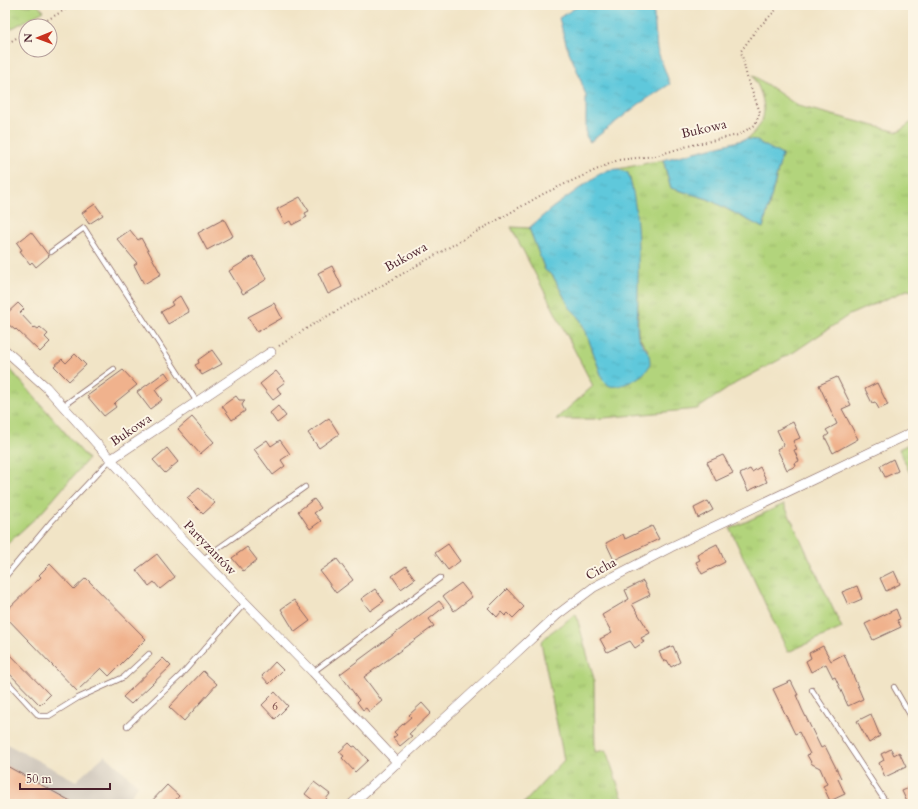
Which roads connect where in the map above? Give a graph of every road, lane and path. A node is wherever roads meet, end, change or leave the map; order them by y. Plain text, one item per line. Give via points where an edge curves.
1 (73, 5) edge
2 (781, 5) edge
3 (51, 18) edge
4 (18, 37) edge
5 (5, 45) edge
6 (51, 252) dead end
7 (5, 350) edge
8 (272, 352) joint
9 (114, 369) dead end
10 (197, 402) junction
11 (63, 406) junction
12 (913, 432) edge
13 (110, 460) junction
14 (305, 487) dead end
15 (203, 560) junction
16 (5, 577) edge
17 (440, 578) dead end
18 (245, 603) junction
19 (149, 654) dead end
20 (313, 672) junction
21 (5, 679) edge
22 (894, 687) dead end
23 (812, 690) dead end
24 (913, 720) edge
25 (127, 726) dead end
26 (398, 763) junction
27 (352, 804) edge
28 (886, 804) edge

1 - 3 path
2 - 8 path, Bukowa via 758,28 741,51 747,77 760,112 755,125 738,135 655,156 618,160 545,193 312,325
4 - 5 path
6 - 10 lane via 84,228
7 - 11 street, Partyzantów
8 - 10 street, Bukowa
9 - 11 lane
10 - 13 street, Bukowa
11 - 13 street, Partyzantów
12 - 26 street, Cicha via 671,547 594,587 557,614
13 - 15 street, Partyzantów
13 - 16 lane, Bukowa
14 - 15 lane
15 - 18 street, Partyzantów
17 - 20 lane
18 - 20 street, Partyzantów
18 - 25 lane via 180,676
19 - 21 lane via 124,677 78,698 49,716 39,716
20 - 26 street, Partyzantów
22 - 24 lane
23 - 28 lane
26 - 27 street, Cicha

